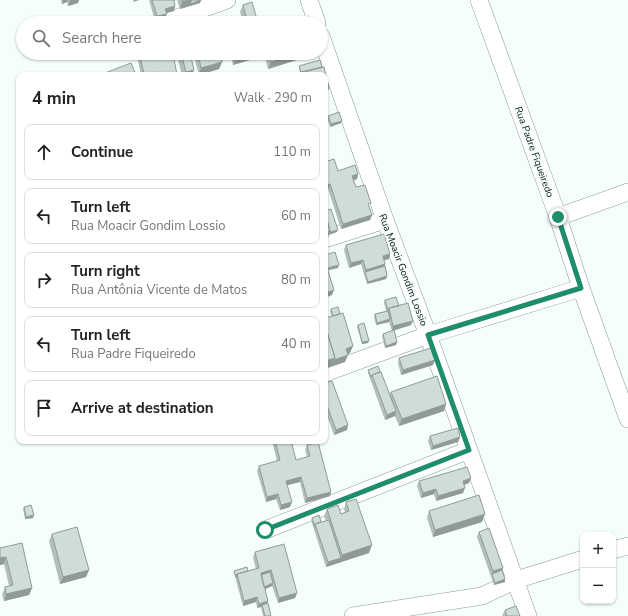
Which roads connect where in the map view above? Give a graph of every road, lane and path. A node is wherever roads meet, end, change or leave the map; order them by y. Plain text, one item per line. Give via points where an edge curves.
1 (227, 0) edge
2 (309, 0) edge
3 (479, 0) edge
4 (182, 16) edge
5 (315, 16) edge
6 (328, 56) edge
7 (628, 192) edge
8 (558, 217) junction
9 (385, 220) junction
10 (328, 238) edge
11 (581, 288) junction
12 (428, 335) junction
13 (328, 371) edge
14 (628, 419) edge
15 (469, 450) junction
16 (265, 530) dead end
17 (628, 546) edge
18 (616, 549) edge
19 (580, 561) edge
20 (516, 580) junction
21 (358, 616) edge
22 (528, 616) edge

1 - 4 street
2 - 5 street
3 - 8 street, Rua Padre Fiqueiredo
6 - 9 street, Rua Moacir Gondim Lossio
7 - 8 street
8 - 11 street, Rua Padre Fiqueiredo
9 - 10 street
9 - 12 street, Rua Moacir Gondim Lossio
11 - 12 street
11 - 14 street, Rua Padre Fiqueiredo
12 - 13 street
12 - 15 street, Rua Moacir Gondim Lossio
15 - 16 street
15 - 20 street, Rua Moacir Gondim Lossio
17 - 18 street
19 - 20 street
20 - 21 street via 482,596
20 - 22 street, Rua Moacir Gondim Lossio

